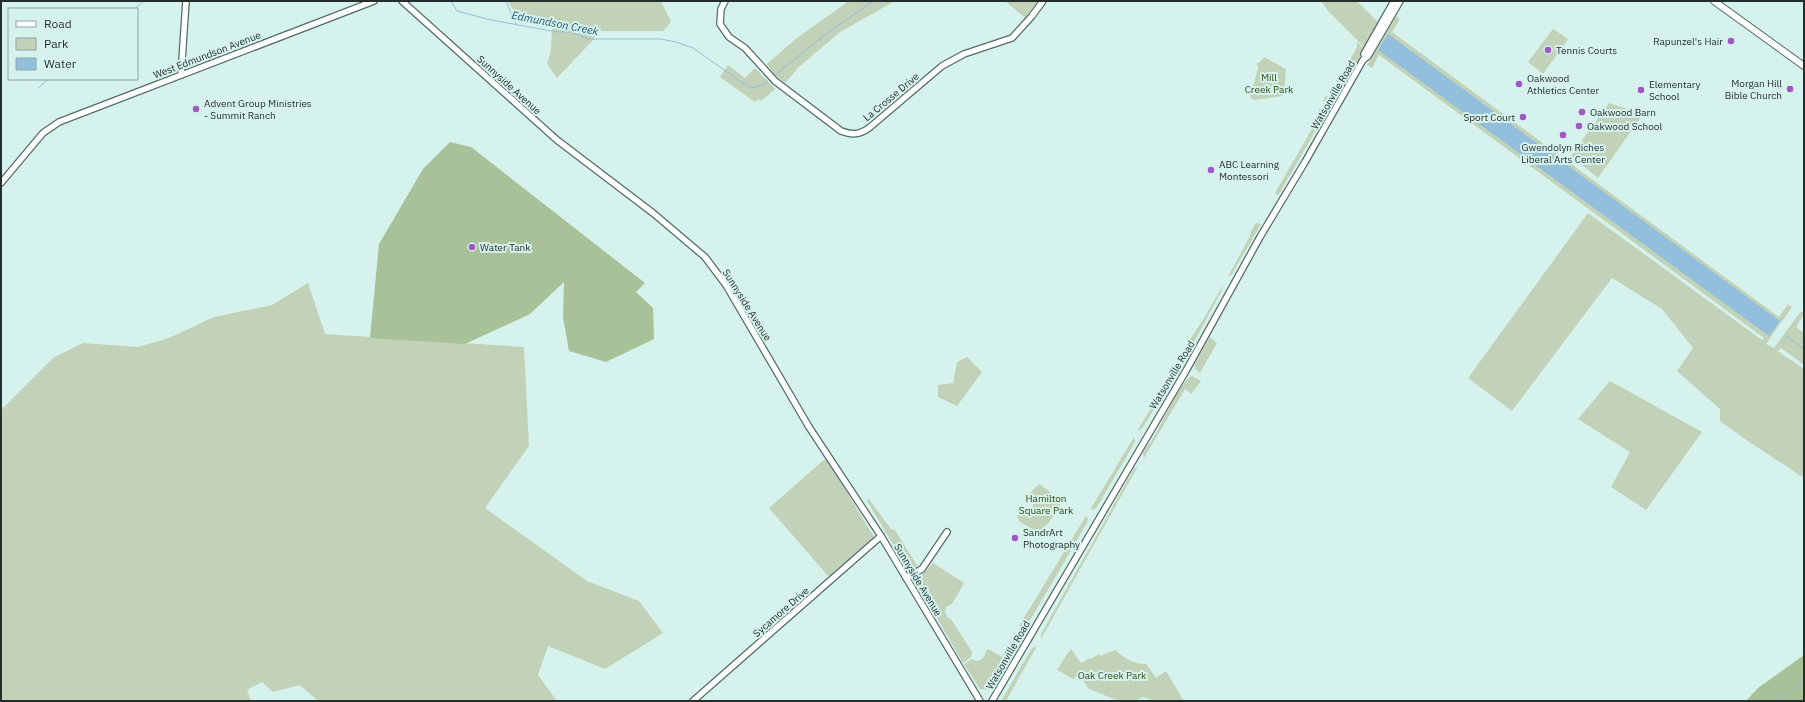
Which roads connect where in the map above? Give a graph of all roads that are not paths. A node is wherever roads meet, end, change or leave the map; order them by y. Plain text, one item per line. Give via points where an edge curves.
1 (186, 1) edge
2 (374, 1) edge
3 (402, 1) edge
4 (725, 1) edge
5 (1043, 1) edge
6 (1394, 1) edge
7 (1400, 1) edge
8 (1714, 1) edge
9 (1380, 31) junction
10 (1804, 66) edge
11 (181, 75) junction
12 (1, 183) edge
13 (947, 532) dead end
14 (881, 536) junction
15 (906, 578) junction
16 (693, 701) edge
17 (980, 701) edge
18 (992, 701) edge

1 - 11 street
2 - 11 street, West Edmundson Avenue
3 - 14 street, Sunnyside Avenue via 553,136 653,213 704,258 726,285 809,427
4 - 5 street, La Crosse Drive via 721,9 720,24 729,37 745,48 775,82 850,135 862,133 869,128 953,59 1012,38
6 - 9 street, Watsonville Road
7 - 9 street, Watsonville Road
8 - 10 main road
9 - 18 street, Watsonville Road via 1364,54 1365,58 1260,237 1187,369
11 - 12 street, West Edmundson Avenue via 51,126
13 - 15 street via 922,568
14 - 15 street, Sunnyside Avenue
14 - 16 street, Sycamore Drive
15 - 17 street, Sunnyside Avenue

